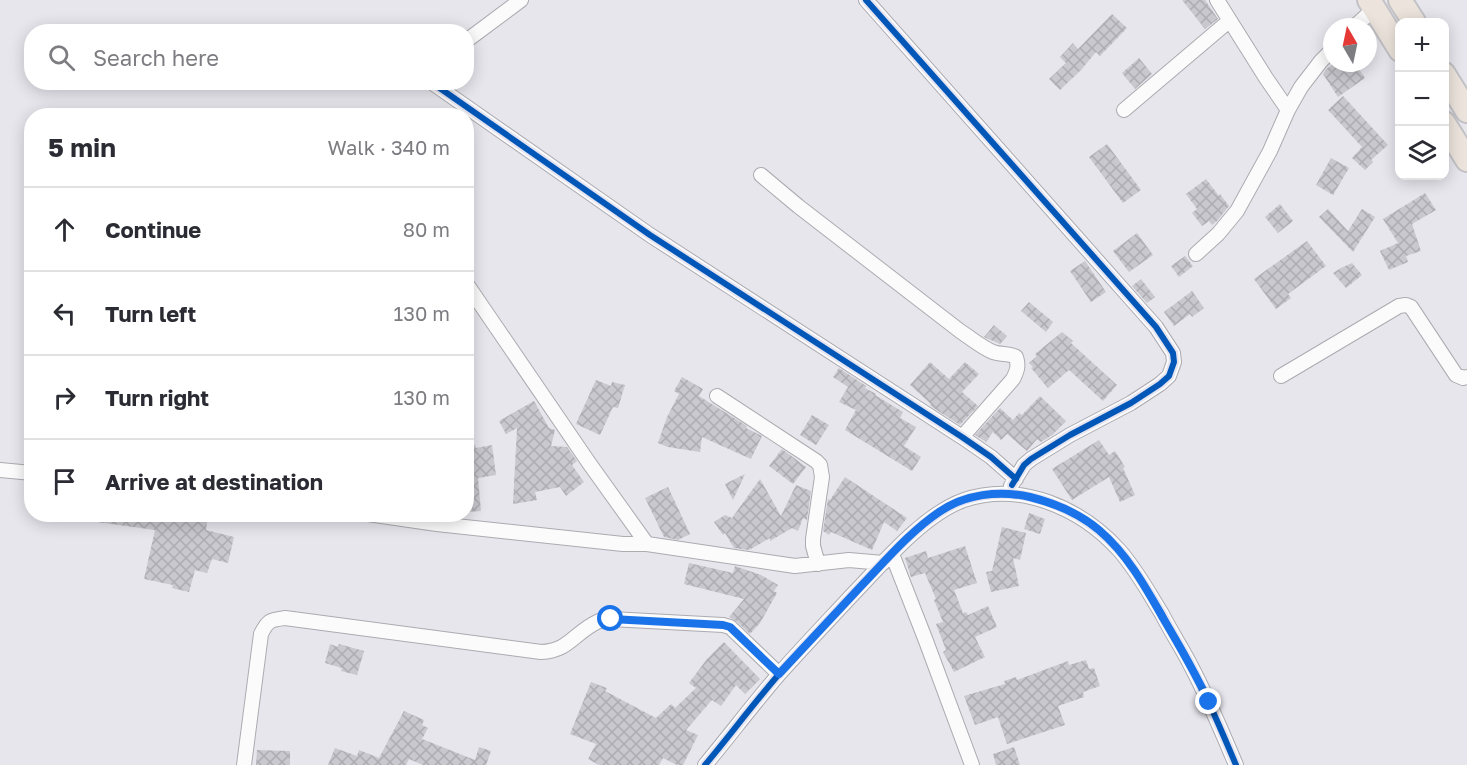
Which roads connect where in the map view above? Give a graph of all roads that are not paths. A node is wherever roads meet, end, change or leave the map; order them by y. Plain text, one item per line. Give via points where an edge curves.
1 (521, 0) edge
2 (866, 0) edge
3 (1216, 0) edge
4 (1400, 0) edge
5 (1372, 4) edge
6 (1361, 18) edge
7 (1411, 18) edge
8 (1229, 21) junction
9 (474, 35) edge
10 (1395, 42) edge
11 (1323, 59) edge
12 (1449, 82) edge
13 (442, 90) edge
14 (468, 108) edge
15 (1124, 110) dead end
16 (1288, 110) junction
17 (1467, 111) edge
18 (474, 112) edge
19 (1446, 126) edge
20 (1467, 160) edge
21 (761, 175) dead end
22 (1196, 254) dead end
23 (474, 295) edge
24 (1281, 376) dead end
25 (1467, 377) edge
26 (717, 396) dead end
27 (962, 437) junction
28 (0, 470) edge
29 (24, 472) edge
30 (1016, 478) junction
31 (1007, 494) junction
32 (458, 522) edge
33 (647, 544) junction
34 (887, 558) junction
35 (818, 564) junction
36 (779, 674) junction
37 (244, 765) edge
38 (705, 765) edge
39 (972, 765) edge
40 (1236, 765) edge

1 - 9 street
2 - 30 street via 1156,327 1173,353 1172,369 1160,384 1046,449 1024,465
3 - 8 street
4 - 7 highway
5 - 6 street
5 - 10 highway
8 - 15 street
8 - 16 street
11 - 16 street
12 - 17 highway
13 - 14 street
16 - 22 street via 1237,211
18 - 27 street via 650,235
19 - 20 highway
21 - 27 street via 982,347 1016,357 1013,379
23 - 33 street
24 - 25 street via 1406,305 1456,375
26 - 35 street via 820,465 822,477 813,539
27 - 30 street
28 - 29 street
30 - 31 street
31 - 34 street via 964,500 941,511
31 - 40 street via 1049,502 1074,514 1120,551 1192,667
32 - 33 street
33 - 35 street via 776,564
34 - 35 street
34 - 36 street
34 - 39 street via 926,641
36 - 37 street via 730,627 723,625 611,619 598,621 562,648 541,652 285,618 272,620 261,634
36 - 38 street

